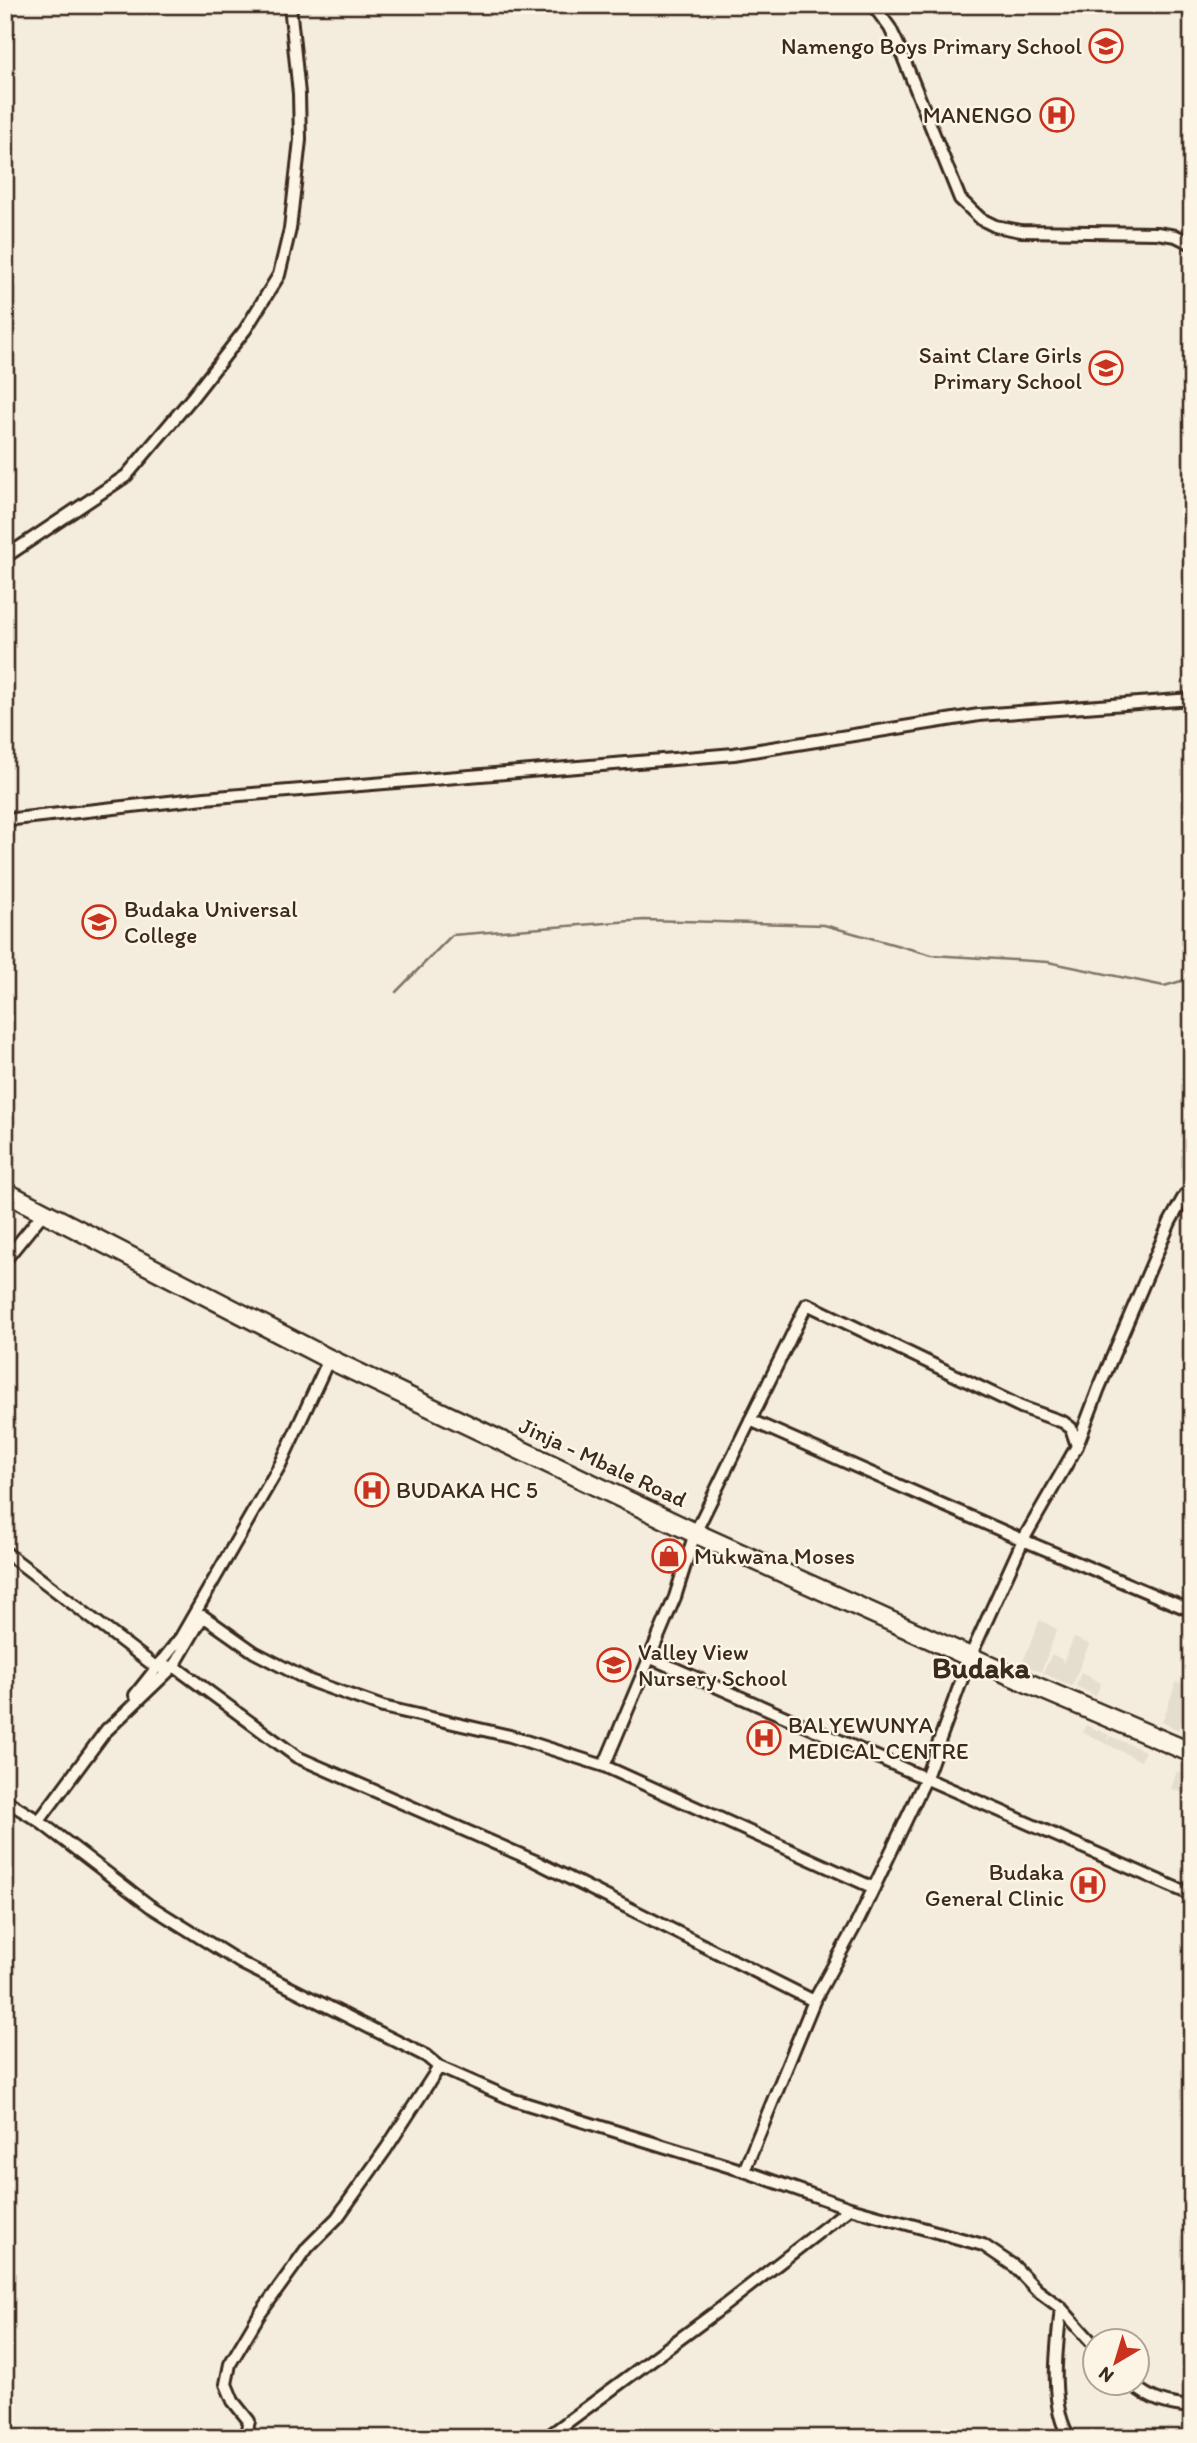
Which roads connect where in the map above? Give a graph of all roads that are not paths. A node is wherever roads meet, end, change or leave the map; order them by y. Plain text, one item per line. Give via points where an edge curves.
1 (290, 5) edge
2 (873, 5) edge
3 (1192, 244) edge
4 (5, 556) edge
5 (1192, 699) edge
6 (5, 820) edge
7 (6, 1193) edge
8 (1192, 1195) edge
9 (44, 1212) junction
10 (5, 1260) edge
11 (329, 1359) junction
12 (750, 1420) junction
13 (1077, 1446) junction
14 (695, 1533) junction
15 (1023, 1540) junction
16 (5, 1552) edge
17 (1192, 1611) edge
18 (970, 1657) junction
19 (651, 1658) junction
20 (174, 1666) junction
21 (157, 1668) junction
22 (103, 1734) junction
23 (1192, 1753) edge
24 (604, 1766) junction
25 (925, 1780) junction
26 (5, 1800) edge
27 (39, 1821) junction
28 (874, 1888) junction
29 (1191, 1892) edge
30 (814, 2001) junction
31 (439, 2067) junction
32 (744, 2171) junction
33 (850, 2208) junction
34 (1061, 2308) junction
35 (1082, 2331) edge
36 (1152, 2398) edge
37 (1192, 2407) edge
38 (245, 2438) edge
39 (546, 2438) edge
40 (1070, 2438) edge

1 - 4 street via 300,140 290,229 279,275 245,330 126,476
2 - 3 street via 899,47 960,199 981,219 1021,231 1157,233
5 - 6 street via 979,715 734,754 218,797
7 - 9 main road, Jinja - Mbale Road
8 - 13 street via 1185,1195 1170,1222
9 - 10 street
9 - 11 main road, Jinja - Mbale Road
11 - 14 main road, Jinja - Mbale Road
11 - 21 street via 280,1465 181,1637
12 - 13 street via 807,1304 1021,1407 1063,1422 1071,1428
12 - 14 street
12 - 15 street
13 - 15 street
14 - 18 main road, Jinja - Mbale Road
14 - 19 street
15 - 17 street
15 - 18 street
16 - 21 street
18 - 23 main road, Jinja - Mbale Road
18 - 25 street
19 - 24 street
19 - 25 street
20 - 21 street
20 - 22 street
20 - 24 street via 202,1616 254,1652 310,1681 383,1707 510,1736
20 - 30 street via 297,1757 535,1861
21 - 22 street
22 - 27 street
24 - 28 street
25 - 28 street
25 - 29 street
26 - 27 street
27 - 31 street via 150,1906 241,1963 426,2056
28 - 30 street
30 - 32 street
31 - 32 street via 514,2099
31 - 38 street via 337,2218 308,2247 259,2315 230,2364 226,2384 233,2402 249,2421
32 - 33 street
33 - 34 street via 983,2245
33 - 39 street
34 - 35 street
34 - 40 street via 1055,2392
36 - 37 street

